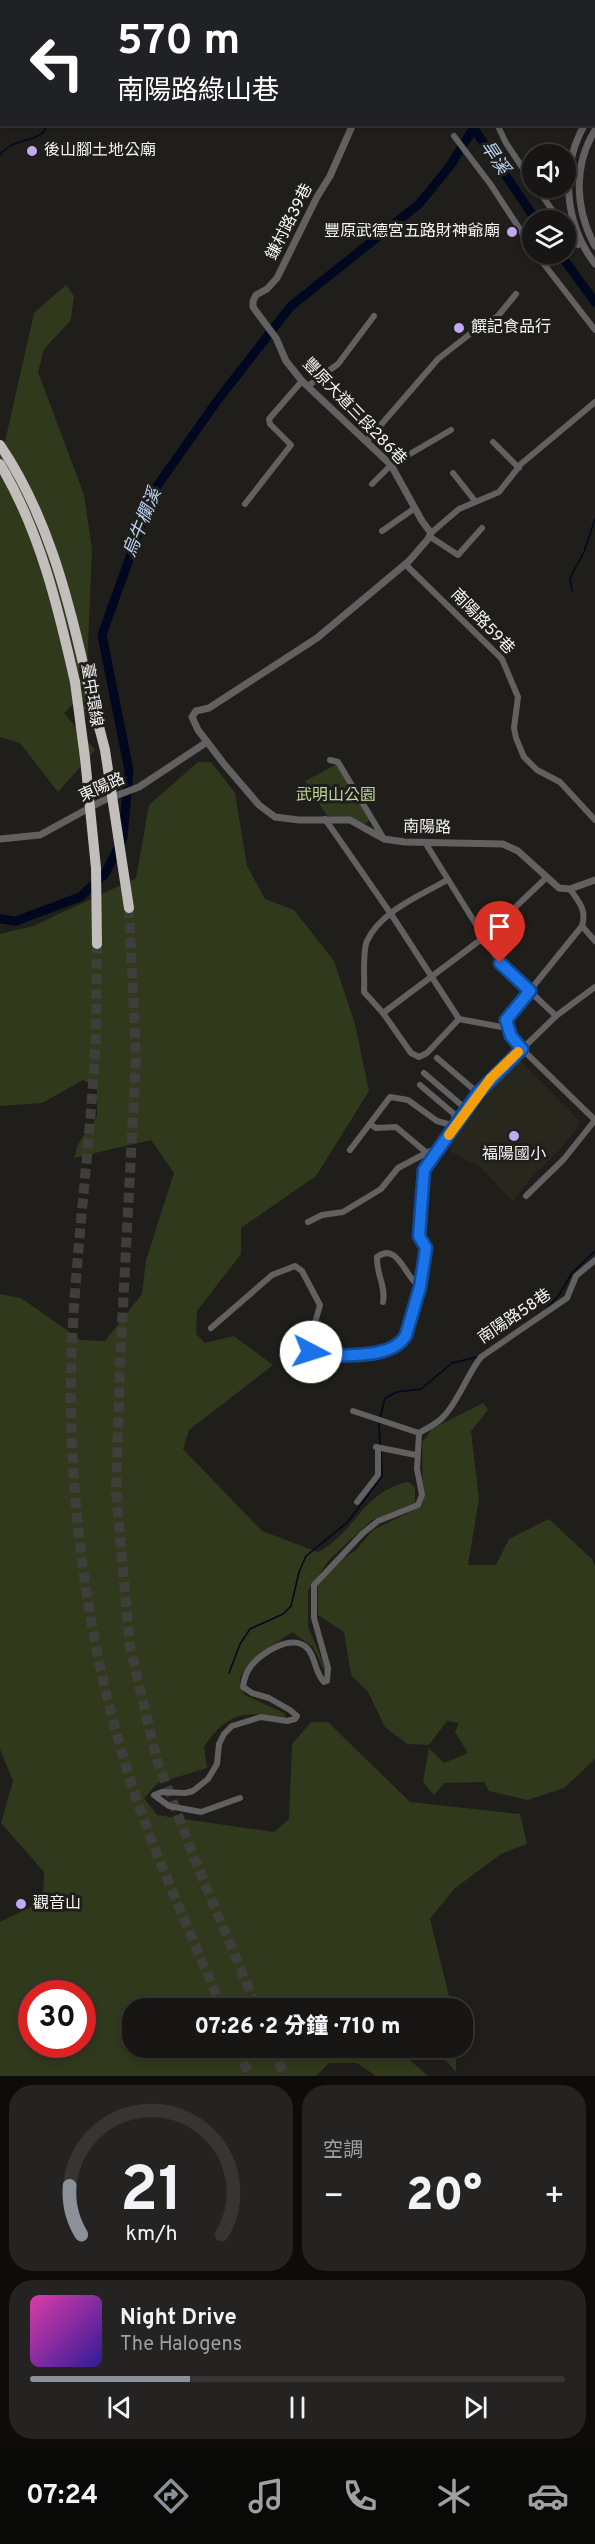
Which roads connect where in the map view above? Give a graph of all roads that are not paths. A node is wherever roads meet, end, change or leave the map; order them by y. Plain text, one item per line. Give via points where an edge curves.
1 (352, 126) edge
2 (498, 126) edge
3 (584, 126) edge
4 (595, 130) edge
5 (454, 136) dead end
6 (522, 167) edge
7 (522, 233) edge
8 (576, 242) edge
9 (578, 245) dead end
10 (595, 246) edge
11 (544, 264) edge
12 (595, 264) edge
13 (516, 294) dead end
14 (374, 316) dead end
15 (266, 325) joint
16 (595, 330) edge
17 (305, 384) junction
18 (595, 402) edge
19 (451, 430) dead end
20 (366, 442) junction
21 (493, 442) dead end
22 (0, 445) edge
23 (0, 464) edge
24 (391, 465) junction
25 (519, 468) junction
26 (453, 473) dead end
27 (372, 484) dead end
28 (475, 501) junction
29 (245, 504) dead end
30 (415, 508) junction
31 (482, 528) dead end
32 (382, 531) dead end
33 (430, 534) junction
34 (405, 564) junction
35 (207, 742) junction
36 (330, 760) dead end
37 (325, 819) junction
38 (595, 820) edge
39 (0, 839) edge
40 (384, 839) junction
41 (426, 844) junction
42 (547, 877) junction
43 (447, 880) junction
44 (595, 880) edge
45 (570, 889) junction
46 (129, 908) tunnel mouth
47 (391, 914) junction
48 (582, 926) junction
49 (483, 938) junction
50 (595, 941) edge
51 (97, 944) tunnel mouth
52 (432, 976) junction
53 (595, 987) edge
54 (530, 991) junction
55 (382, 1013) junction
56 (556, 1016) junction
57 (459, 1019) junction
58 (507, 1028) junction
59 (522, 1049) junction
60 (437, 1058) dead end
61 (424, 1073) dead end
62 (420, 1085) dead end
63 (478, 1093) junction
64 (466, 1109) junction
65 (370, 1124) junction
66 (455, 1126) junction
67 (350, 1150) dead end
68 (427, 1153) junction
69 (436, 1153) junction
70 (526, 1196) dead end
71 (308, 1222) dead end
72 (595, 1260) edge
73 (420, 1287) junction
74 (383, 1302) dead end
75 (211, 1328) dead end
76 (353, 1411) dead end
77 (419, 1433) junction
78 (416, 1455) junction
79 (357, 1502) dead end
80 (240, 1798) dead end

1 - 15 street, 鎌村路39巷 via 277,278 253,300 253,307
2 - 6 street
3 - 12 street via 571,162 569,197 579,239
4 - 10 street via 579,170 579,195
5 - 7 street
8 - 9 street
11 - 16 street
13 - 20 street via 497,317 483,322 438,359
14 - 17 street via 338,364
15 - 17 street, 豐原大道三段286巷 via 286,361
17 - 20 street, 豐原大道三段286巷
17 - 29 street via 269,419 291,445
18 - 25 street
19 - 24 street
20 - 24 street, 豐原大道三段286巷
21 - 25 street
22 - 46 highway, 臺中環線, bridge via 24,485 70,607 105,750
23 - 51 highway, 臺中環線, bridge via 38,544 60,613 75,682 96,868
24 - 27 street
24 - 30 street, 豐原大道三段286巷
25 - 28 street via 499,492
26 - 28 street
28 - 33 street via 459,509
30 - 32 street
30 - 33 street, 豐原大道三段286巷
31 - 33 street via 458,555
33 - 34 street
34 - 35 street, 南陽路 via 317,638 209,708 196,711 192,717
34 - 38 street, 南陽路59巷 via 501,656 517,691 514,728 524,758 560,782
35 - 37 street, 南陽路 via 268,812 284,819
35 - 39 street, 東陽路 via 147,782 40,835
36 - 40 street via 338,762
37 - 40 street, 南陽路 via 350,820
37 - 47 street
40 - 41 street, 南陽路
41 - 42 street, 南陽路 via 503,844 518,851
41 - 43 street
42 - 45 street, 南陽路 via 559,888
42 - 49 street
43 - 47 street
43 - 49 street
44 - 45 street
45 - 48 street via 583,908
47 - 52 street
47 - 55 street via 378,924 366,943 364,992
48 - 50 street
48 - 54 street
49 - 52 street
49 - 54 street via 500,963
52 - 55 street
52 - 57 street
53 - 56 street
54 - 56 street
54 - 58 street via 506,1020
55 - 57 street via 411,1053 419,1058
56 - 59 street
57 - 58 street
58 - 59 street
59 - 63 street
59 - 70 street via 595,1120 564,1159
60 - 63 street
61 - 64 street
62 - 66 street via 454,1114
63 - 64 street
64 - 66 street
65 - 66 street via 390,1097 408,1100 437,1121
65 - 67 street
65 - 68 street via 376,1128 396,1126
66 - 69 street
68 - 69 street
68 - 71 street via 398,1168 381,1189 343,1212
69 - 73 street via 424,1170 419,1236 426,1248
72 - 77 street, 南陽路58巷 via 576,1276 567,1298 481,1357 444,1417
73 - 74 street via 396,1257 390,1252 382,1253 377,1257 376,1268 385,1290
73 - 75 street via 403,1342 387,1352 317,1356 311,1352 320,1305 302,1270 295,1266 272,1275
76 - 77 street
77 - 78 street
78 - 79 street via 377,1448 378,1475
78 - 80 street via 421,1502 378,1521 314,1585 314,1618 328,1668 327,1681 320,1678 308,1649 300,1644 280,1645 264,1655 251,1665 243,1687 290,1710 297,1716 295,1719 261,1717 232,1726 219,1744 217,1764 208,1779 194,1791 154,1795 169,1806 191,1812 207,1811

